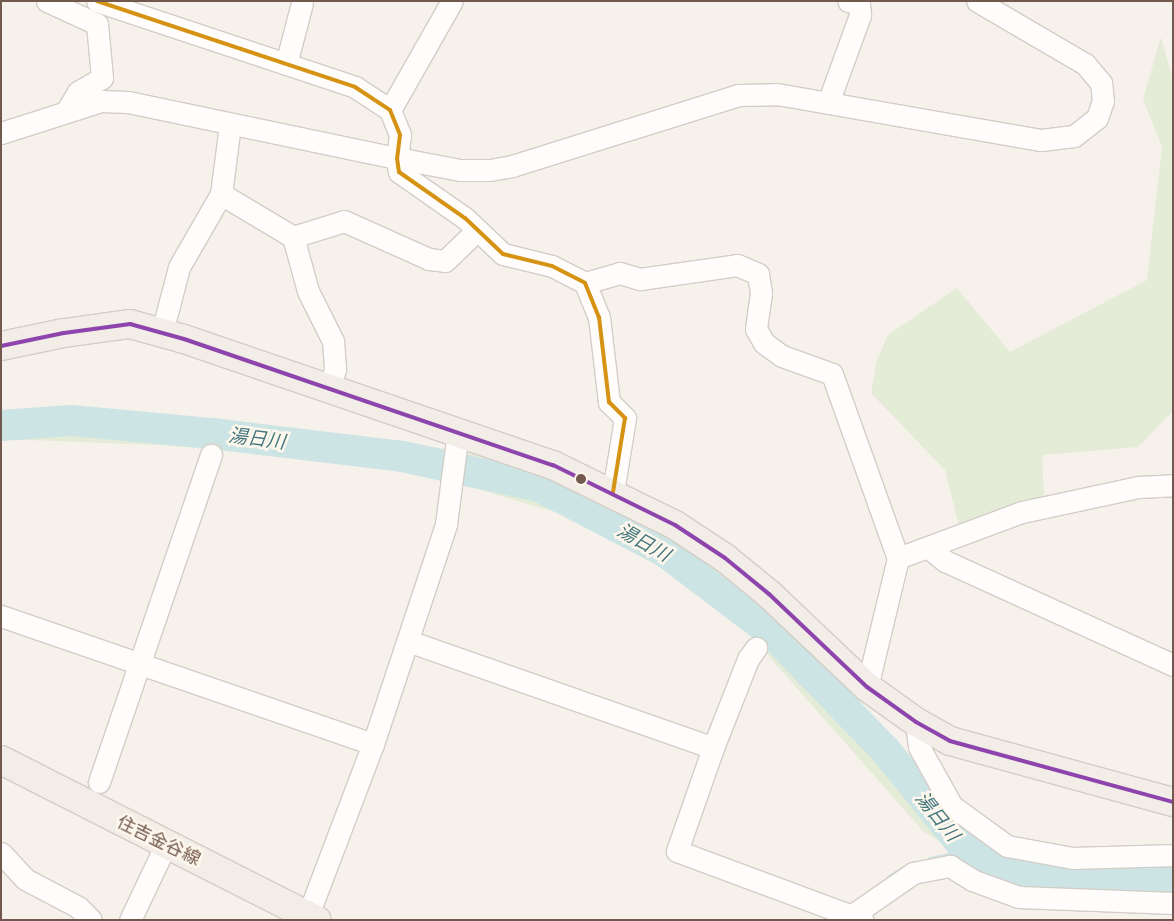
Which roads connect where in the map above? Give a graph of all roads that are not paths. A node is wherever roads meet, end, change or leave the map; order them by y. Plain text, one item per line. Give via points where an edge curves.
1 (47, 1) edge
2 (97, 1) edge
3 (452, 1) edge
4 (848, 1) edge
5 (977, 1) edge
6 (302, 3) dead end
7 (286, 64) junction
8 (828, 103) junction
9 (67, 110) junction
10 (390, 110) junction
11 (230, 125) junction
12 (1, 132) edge
13 (396, 158) junction
14 (221, 194) junction
15 (477, 230) junction
16 (293, 237) junction
17 (585, 283) junction
18 (162, 332) junction
19 (1, 346) edge
20 (329, 388) junction
21 (457, 441) junction
22 (212, 454) dead end
23 (1173, 485) edge
24 (613, 492) junction
25 (929, 548) junction
26 (898, 558) junction
27 (1, 616) edge
28 (408, 640) junction
29 (756, 648) dead end
30 (142, 664) junction
31 (1173, 665) edge
32 (867, 687) junction
33 (916, 722) junction
34 (373, 744) junction
35 (713, 748) junction
36 (1, 760) edge
37 (99, 782) dead end
38 (1173, 802) edge
39 (167, 842) junction
40 (1, 853) edge
41 (1173, 854) edge
42 (1173, 903) edge
43 (848, 915) edge
44 (313, 917) edge
45 (91, 920) edge
46 (130, 920) edge

1 - 9 street via 96,24 102,78 78,92
2 - 7 street
3 - 10 street
4 - 8 street via 858,4 860,15
5 - 8 street via 1085,64 1101,83 1103,101 1097,118 1074,136 1041,140
6 - 7 street
7 - 10 street via 355,87
8 - 13 street via 777,94 738,95 512,166 490,170 460,170
9 - 11 street via 100,101 128,102
9 - 12 street
10 - 13 street via 400,135
11 - 13 street
11 - 14 street
13 - 15 street via 399,172
14 - 16 street
14 - 18 street via 179,267
15 - 16 street via 445,261 429,259 344,221
15 - 17 street via 503,254 552,266
16 - 20 street via 308,290 333,341 335,369
17 - 24 street via 599,317 609,402 625,418
17 - 26 street via 620,273 640,279 737,265 758,274 760,293 756,329 764,343 782,356 832,374
18 - 19 main road via 130,324 106,326
18 - 20 main road
20 - 21 main road
21 - 24 main road via 553,465
21 - 28 street via 446,524
22 - 30 street
23 - 25 street via 1139,487 1022,512
24 - 32 main road via 675,525 725,558 769,594
25 - 26 street
25 - 31 street via 945,561
26 - 32 street
27 - 30 street
28 - 34 street
28 - 35 street
29 - 35 street via 748,659
30 - 34 street
30 - 37 street
32 - 33 main road
33 - 38 main road via 950,741 994,756
33 - 41 street via 919,747 952,806 1007,846 1073,858
34 - 44 street
35 - 43 street via 677,851
36 - 39 main road, 住吉金谷線
39 - 44 main road, 住吉金谷線
39 - 46 street
40 - 45 street via 25,879 78,907
42 - 43 street via 1019,897 972,880 950,866 913,872

